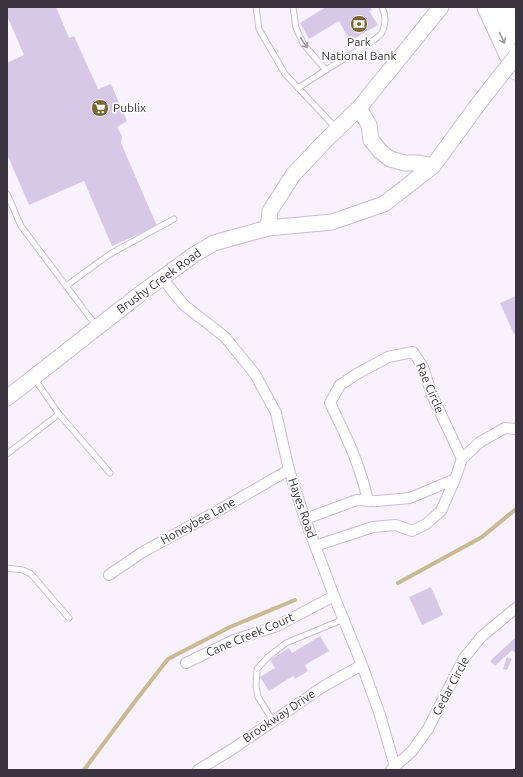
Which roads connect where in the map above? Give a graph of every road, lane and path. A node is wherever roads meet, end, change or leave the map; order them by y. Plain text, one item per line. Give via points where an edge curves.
1 (256, 7) edge
2 (293, 7) edge
3 (382, 7) edge
4 (441, 7) edge
5 (487, 7) edge
6 (505, 7) edge
7 (516, 34) edge
8 (516, 56) edge
9 (326, 70) junction
10 (516, 70) edge
11 (298, 88) junction
12 (359, 108) junction
13 (337, 129) junction
14 (433, 166) junction
15 (7, 194) edge
16 (174, 219) dead end
17 (268, 228) junction
18 (162, 278) junction
19 (66, 286) junction
20 (97, 327) junction
21 (34, 377) junction
22 (7, 398) edge
23 (59, 414) junction
24 (516, 429) edge
25 (7, 454) edge
26 (462, 459) junction
27 (289, 470) junction
28 (110, 473) dead end
29 (455, 479) junction
30 (368, 501) junction
31 (305, 519) junction
32 (315, 546) junction
33 (7, 568) edge
34 (109, 575) dead end
35 (334, 596) junction
36 (516, 608) edge
37 (69, 618) dead end
38 (344, 619) junction
39 (186, 662) dead end
40 (362, 665) junction
41 (272, 721) junction
42 (394, 769) edge
43 (198, 770) edge

1 - 11 lane via 259,28 285,74
2 -> 9 lane via 296,28 304,45
3 - 9 lane via 385,25 381,35
4 - 12 street
5 -> 10 highway
6 - 7 highway
8 - 14 street, Brushy Creek Road, bridge
9 - 11 lane
11 - 13 lane
12 - 13 street
12 - 14 street via 369,125 371,140 390,159
13 - 17 street via 293,175 270,211
14 - 17 street, Brushy Creek Road via 384,204 332,222
15 - 19 lane via 21,226
16 - 19 lane via 110,254
17 - 18 street, Brushy Creek Road via 214,243
18 - 20 street, Brushy Creek Road
18 - 27 street, Hayes Road via 184,305 225,337 255,374 276,413
19 - 20 lane
20 - 21 street, Brushy Creek Road
21 - 22 street, Brushy Creek Road
21 - 23 lane
23 - 25 lane
23 - 28 lane
24 - 26 street via 505,428 480,442
26 - 29 street
26 - 30 street, Rae Circle via 432,395 423,367 413,352 388,357 340,385 330,403 352,448
27 - 31 street, Hayes Road
27 - 34 street, Honeybee Lane via 221,510 141,552
29 - 30 street via 410,498
29 - 32 street via 441,511 426,524 412,530 396,525 373,527
30 - 31 street via 357,500
31 - 32 street, Hayes Road
32 - 35 street, Hayes Road
33 - 37 lane via 31,574
35 - 38 street, Hayes Road
35 - 39 street, Cane Creek Court via 277,626 234,640
36 - 42 street, Cedar Circle via 482,636 464,658 428,729 412,751
38 - 40 street, Hayes Road
38 - 41 lane via 286,642 257,669 258,697
40 - 41 street, Brookway Drive via 324,686
40 - 42 street, Hayes Road via 380,715
41 - 43 street, Brookway Drive

